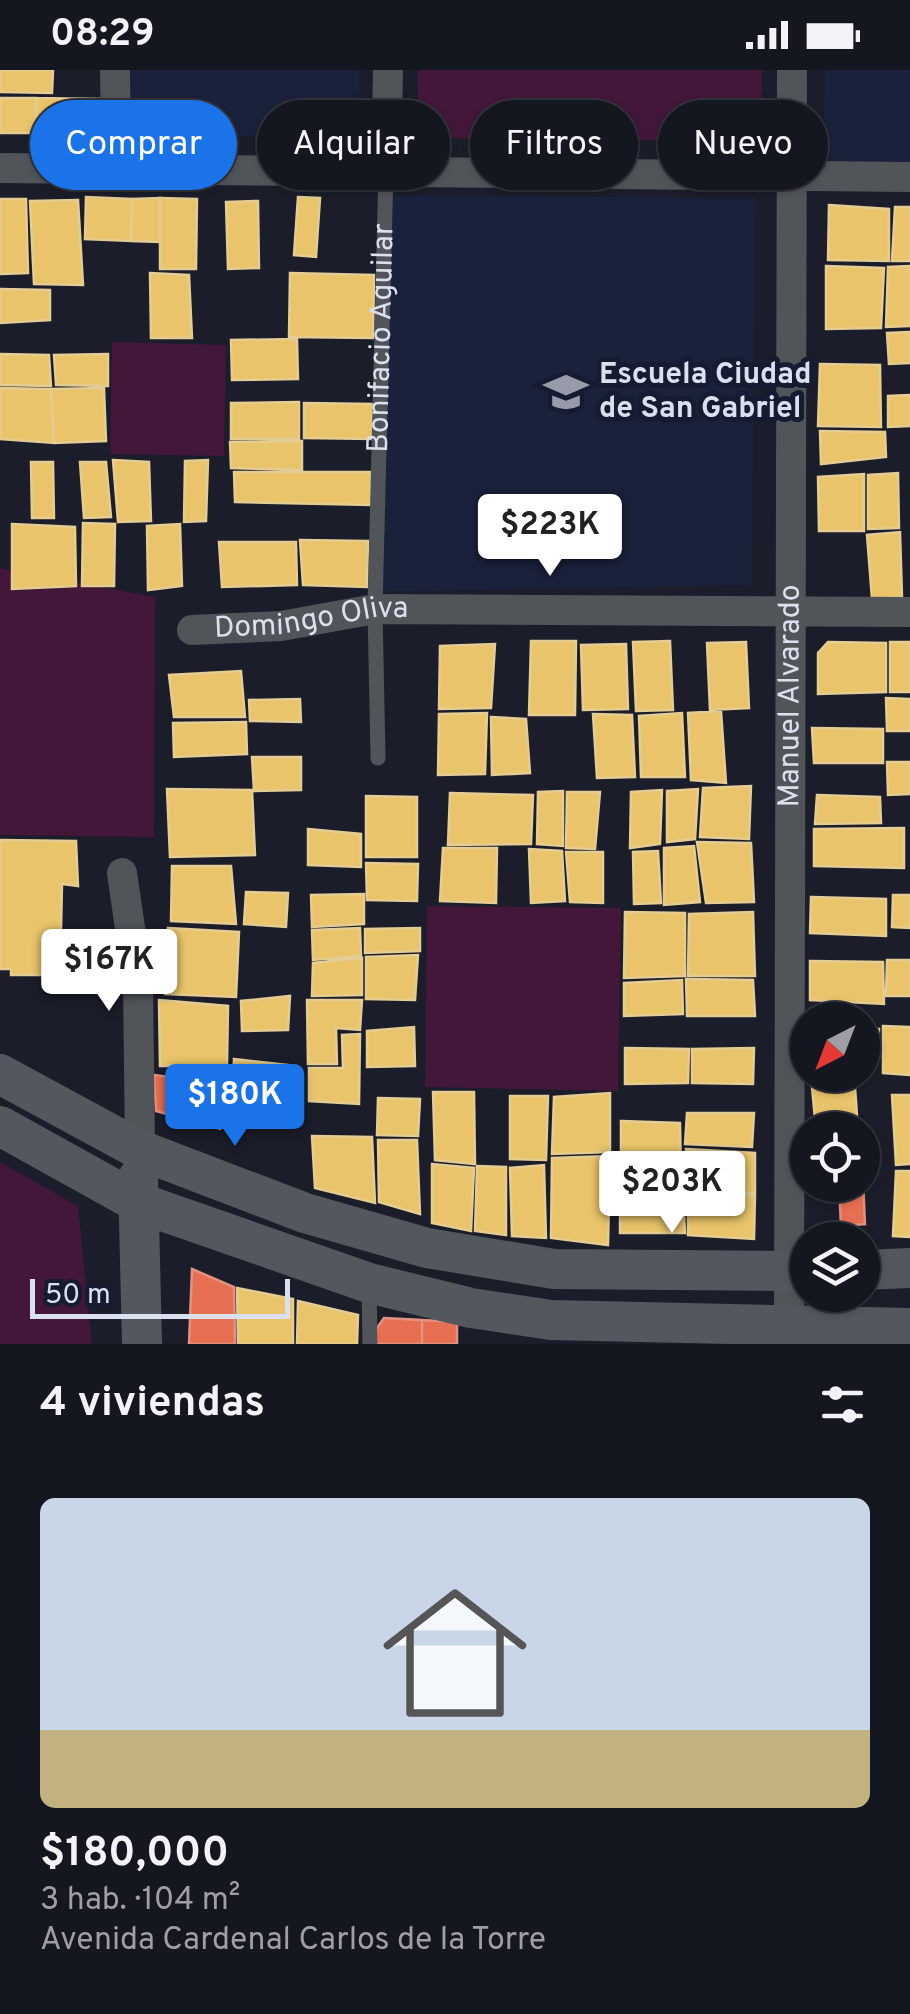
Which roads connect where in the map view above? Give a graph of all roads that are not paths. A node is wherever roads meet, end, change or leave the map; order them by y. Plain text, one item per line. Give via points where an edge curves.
1 (115, 70) edge
2 (388, 70) edge
3 (792, 70) edge
4 (115, 100) edge
5 (387, 100) edge
6 (792, 100) edge
7 (0, 168) edge
8 (257, 169) edge
9 (450, 170) edge
10 (658, 171) edge
11 (828, 174) edge
12 (910, 177) edge
13 (385, 190) edge
14 (791, 190) edge
15 (375, 609) junction
16 (790, 612) junction
17 (910, 612) edge
18 (192, 630) dead end
19 (378, 758) dead end
20 (122, 872) dead end
21 (0, 1074) edge
22 (0, 1126) edge
23 (140, 1150) junction
24 (137, 1202) junction
25 (797, 1222) edge
26 (910, 1268) edge
27 (880, 1269) edge
28 (790, 1272) edge
29 (369, 1283) junction
30 (791, 1312) edge
31 (789, 1324) junction
32 (910, 1328) edge
33 (551, 1332) edge
34 (726, 1335) edge
35 (142, 1344) edge
36 (370, 1344) edge

1 - 4 street
2 - 5 street, Bonifacio Aguilar
3 - 6 street, Manuel Alvarado
7 - 8 street
9 - 10 street
11 - 12 street
13 - 15 lane, Bonifacio Aguilar
14 - 16 street, Manuel Alvarado
15 - 16 street, Domingo Oliva
15 - 18 street, Domingo Oliva via 281,626
15 - 19 lane, Bonifacio Aguilar
16 - 17 street, Domingo Oliva
16 - 25 street, Manuel Alvarado
20 - 23 street via 138,983
21 - 23 street
22 - 24 street
23 - 24 street
23 - 28 street via 305,1213 427,1248 554,1269
24 - 29 street
24 - 35 street
26 - 27 street
29 - 33 street
29 - 36 lane
30 - 31 street, Manuel Alvarado
31 - 32 street
31 - 34 street
33 - 34 street

